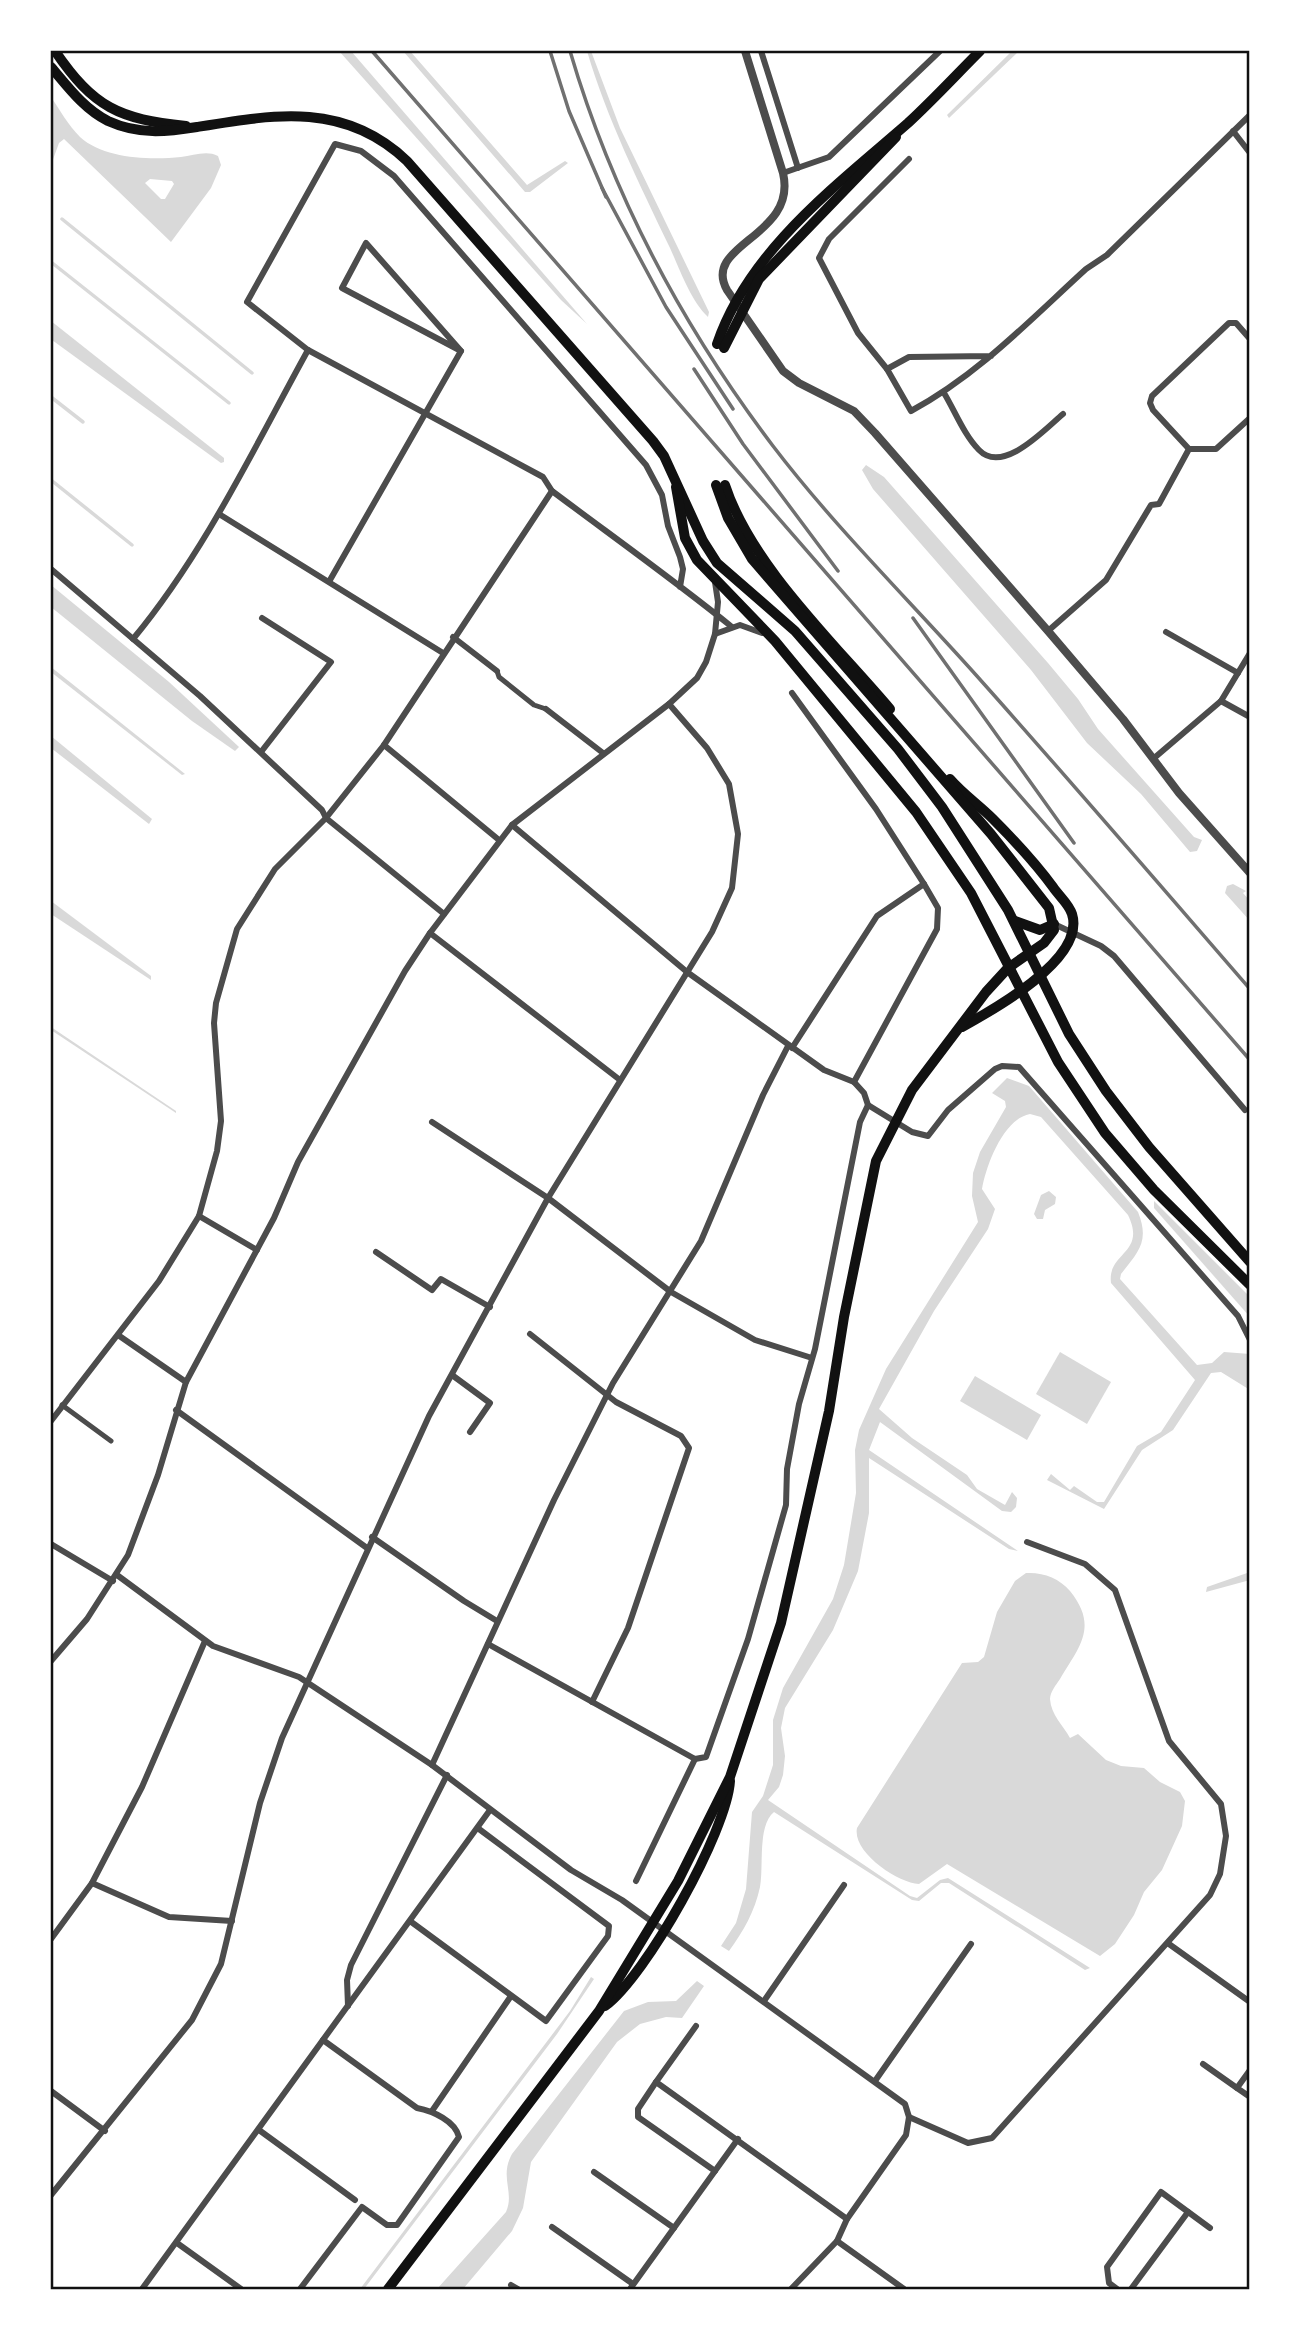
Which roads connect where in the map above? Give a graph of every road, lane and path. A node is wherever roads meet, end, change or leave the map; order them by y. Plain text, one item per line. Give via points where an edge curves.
1 (745, 51) edge
2 (761, 51) edge
3 (940, 51) edge
4 (980, 51) edge
5 (56, 52) edge
6 (51, 66) edge
7 (70, 81) junction
8 (1250, 115) edge
9 (1233, 131) junction
10 (1250, 153) edge
11 (909, 159) dead end
12 (798, 168) junction
13 (783, 173) junction
14 (1250, 339) edge
15 (721, 346) dead end
16 (308, 349) junction
17 (461, 351) junction
18 (990, 356) junction
19 (887, 369) junction
20 (944, 393) junction
21 (424, 414) junction
22 (1063, 414) dead end
23 (1250, 418) edge
24 (1189, 449) junction
25 (674, 477) junction
26 (552, 491) junction
27 (219, 513) junction
28 (51, 569) edge
29 (330, 580) junction
30 (715, 582) junction
31 (680, 587) junction
32 (717, 614) junction
33 (262, 618) dead end
34 (732, 626) junction
35 (1048, 631) junction
36 (1166, 632) dead end
37 (715, 634) junction
38 (453, 637) junction
39 (133, 639) junction
40 (775, 641) junction
41 (443, 653) junction
42 (1250, 653) edge
43 (498, 671) joint
44 (1238, 673) junction
45 (792, 693) dead end
46 (1221, 701) junction
47 (669, 705) junction
48 (546, 709) joint
49 (1250, 717) edge
50 (384, 745) junction
51 (261, 752) junction
52 (603, 753) junction
53 (1153, 759) junction
54 (326, 818) junction
55 (512, 825) junction
56 (499, 840) junction
57 (1250, 873) edge
58 (924, 884) junction
59 (444, 914) junction
60 (1014, 921) junction
61 (1054, 924) junction
62 (430, 933) junction
63 (1071, 933) junction
64 (1031, 953) junction
65 (1008, 968) junction
66 (687, 972) junction
67 (1041, 975) junction
68 (1021, 993) junction
69 (959, 1029) junction
70 (790, 1047) junction
71 (620, 1080) junction
72 (854, 1082) junction
73 (868, 1105) junction
74 (1245, 1110) dead end
75 (432, 1122) dead end
76 (894, 1122) junction
77 (548, 1198) junction
78 (199, 1216) junction
79 (257, 1250) junction
80 (376, 1252) dead end
81 (1250, 1262) edge
82 (1250, 1285) edge
83 (671, 1293) junction
84 (490, 1307) junction
85 (530, 1334) dead end
86 (118, 1335) junction
87 (1250, 1340) edge
88 (812, 1358) junction
89 (452, 1375) junction
90 (186, 1382) junction
91 (607, 1395) junction
92 (62, 1405) junction
93 (176, 1410) junction
94 (51, 1421) edge
95 (470, 1432) dead end
96 (111, 1441) dead end
97 (372, 1536) junction
98 (1027, 1542) dead end
99 (51, 1544) edge
100 (367, 1548) junction
101 (115, 1578) junction
102 (497, 1621) junction
103 (205, 1641) junction
104 (488, 1644) junction
105 (51, 1661) edge
106 (308, 1683) junction
107 (592, 1702) junction
108 (697, 1760) junction
109 (432, 1765) junction
110 (447, 1775) junction
111 (730, 1777) junction
112 (490, 1811) junction
113 (479, 1829) junction
114 (636, 1881) dead end
115 (92, 1883) junction
116 (844, 1885) dead end
117 (232, 1921) junction
118 (410, 1921) junction
119 (653, 1924) junction
120 (664, 1931) junction
121 (51, 1939) edge
122 (971, 1944) dead end
123 (1169, 1944) junction
124 (511, 1996) junction
125 (764, 2001) junction
126 (1250, 2002) edge
127 (348, 2006) junction
128 (599, 2011) junction
129 (696, 2026) dead end
130 (323, 2040) junction
131 (1203, 2064) dead end
132 (1250, 2070) edge
133 (876, 2081) junction
134 (656, 2082) junction
135 (1237, 2088) junction
136 (51, 2091) edge
137 (1250, 2097) edge
138 (432, 2111) junction
139 (909, 2117) junction
140 (259, 2130) junction
141 (105, 2131) junction
142 (738, 2139) junction
143 (715, 2171) junction
144 (594, 2172) dead end
145 (51, 2195) edge
146 (355, 2200) joint
147 (362, 2207) junction
148 (1188, 2212) junction
149 (847, 2219) junction
150 (552, 2227) dead end
151 (674, 2228) junction
152 (1210, 2228) dead end
153 (837, 2241) junction
154 (177, 2243) junction
155 (632, 2287) edge
156 (142, 2289) edge
157 (240, 2289) edge
158 (300, 2289) edge
159 (388, 2289) edge
160 (791, 2289) edge
161 (904, 2289) edge
162 (1117, 2289) edge
163 (1131, 2289) edge

1 - 13 street
2 - 12 street
3 - 12 street via 829,157
4 - 15 main road via 759,279
5 - 7 main road
6 - 7 main road
7 - 25 main road via 97,114 122,126 152,132 314,116 340,120 377,135 407,161 539,308 653,441
8 - 9 street
9 - 10 street
9 - 18 street via 1107,255
11 - 19 street via 829,239 819,258 858,333
12 - 13 street
13 - 35 street via 785,190 779,211 724,265 723,281 732,297 783,371 854,411
14 - 24 street via 1236,323 1229,323 1152,396 1153,411
16 - 21 street
16 - 27 street
16 - 31 street via 247,302 331,147 341,143 361,151 394,176 646,465 662,495 680,557
17 - 17 street via 342,288 366,243 444,332
17 - 21 street
18 - 19 street via 909,357
18 - 20 street
19 - 20 street via 911,411
20 - 22 street via 972,441 983,453 999,456 1019,451
21 - 26 street via 543,477
21 - 29 street
23 - 24 street via 1216,449
24 - 35 street via 1159,504 1151,505 1107,580
25 - 30 main road via 685,538
25 - 60 main road via 717,563 795,631 898,749 985,870
26 - 31 street
26 - 38 street
27 - 29 street
27 - 39 street via 160,606
28 - 39 street
29 - 41 street
30 - 32 street
30 - 40 main road
31 - 32 street
32 - 34 street
32 - 37 street
33 - 51 street via 331,662
34 - 37 street
34 - 40 street via 754,627
35 - 53 street
36 - 44 street
37 - 47 street via 697,678
38 - 41 street
38 - 43 street
39 - 51 street
40 - 65 main road via 916,812 971,893
41 - 50 street
42 - 44 street
43 - 48 street via 499,677 525,698
44 - 46 street
45 - 58 street
46 - 49 street
46 - 53 street
47 - 52 street
47 - 66 street via 707,748 729,784 738,834 732,888
48 - 52 street
50 - 54 street
50 - 56 street
51 - 54 street
52 - 55 street
53 - 57 street
54 - 59 street
54 - 78 street via 259,890 226,960 214,1023 221,1121
55 - 56 street
55 - 66 street
56 - 59 street
58 - 70 street via 877,916
58 - 72 street via 938,908 937,929
59 - 62 street
60 - 61 main road via 1040,930
60 - 64 main road
61 - 63 street
61 - 63 main road via 1045,902 991,834 752,559 728,518 721,485 765,562 957,787 992,818 1049,882 1072,915
61 - 64 main road via 1051,937
62 - 71 street
62 - 79 street via 298,1162
63 - 67 main road
63 - 74 street via 1114,956
64 - 65 main road
64 - 67 main road
65 - 68 main road
65 - 69 main road
66 - 70 street
66 - 71 street
67 - 68 main road
67 - 81 main road via 1069,1034 1106,1091
68 - 69 main road
68 - 82 main road via 1058,1062 1105,1133 1154,1190
69 - 76 main road via 912,1090
70 - 72 street via 824,1070
70 - 83 street via 763,1095 701,1241
71 - 77 street
72 - 73 street
73 - 76 street
73 - 88 street via 857,1132
75 - 77 street
76 - 87 street via 928,1136 948,1110 995,1069 1019,1067 1238,1316
76 - 111 main road via 875,1165 829,1410 781,1623
77 - 83 street
77 - 84 street
78 - 79 street
78 - 86 street via 159,1282
79 - 90 street
80 - 84 street via 432,1290 441,1279
83 - 88 street via 755,1340
83 - 91 street
84 - 89 street
85 - 91 street
86 - 90 street
86 - 92 street
88 - 108 street via 787,1469 786,1505 768,1574 716,1733 706,1757
89 - 95 street via 490,1403
89 - 97 street
90 - 93 street
91 - 102 street
91 - 107 street via 681,1436 689,1448 628,1628
92 - 94 street
92 - 96 street
93 - 100 street
93 - 101 street via 158,1475
97 - 100 street
97 - 102 street
98 - 123 street via 1085,1564 1115,1590 1169,1741 1224,1814 1226,1836 1216,1886
99 - 101 street
100 - 106 street
101 - 103 street
101 - 105 street via 88,1619
102 - 104 street
103 - 106 street
103 - 115 street via 142,1787
104 - 107 street
104 - 109 street
106 - 109 street
106 - 117 street via 282,1738 260,1803
107 - 108 street
108 - 114 street
109 - 110 street
110 - 112 street
110 - 127 street via 351,1965
111 - 119 main road
111 - 120 main road via 714,1837
112 - 113 street
112 - 119 street
113 - 118 street
113 - 124 street via 610,1929 546,2021
115 - 117 street via 169,1917
115 - 121 street
116 - 125 street
117 - 141 street via 221,1964 192,2020
118 - 124 street
118 - 127 street
119 - 120 street
119 - 128 main road
120 - 125 street
120 - 128 main road via 620,1995
122 - 133 street
123 - 126 street
123 - 139 street via 992,2138 968,2143
124 - 138 street
125 - 133 street
127 - 130 street
128 - 159 main road
129 - 134 street
130 - 138 street via 417,2108
130 - 140 street
131 - 135 street
132 - 135 street
133 - 139 street via 905,2104
134 - 142 street
134 - 143 street via 638,2109 638,2117
135 - 137 street
136 - 141 street
138 - 147 street via 456,2128 458,2141 397,2225 387,2225
139 - 149 street via 906,2135
140 - 146 street
140 - 154 street
141 - 145 street
142 - 143 street
142 - 149 street
143 - 151 street
144 - 151 street
146 - 147 street
147 - 158 street
148 - 152 street
148 - 162 street via 1161,2192 1107,2267 1109,2283
148 - 163 street
149 - 153 street
150 - 155 street
151 - 155 street
153 - 160 street
153 - 161 street
154 - 156 street
154 - 157 street

